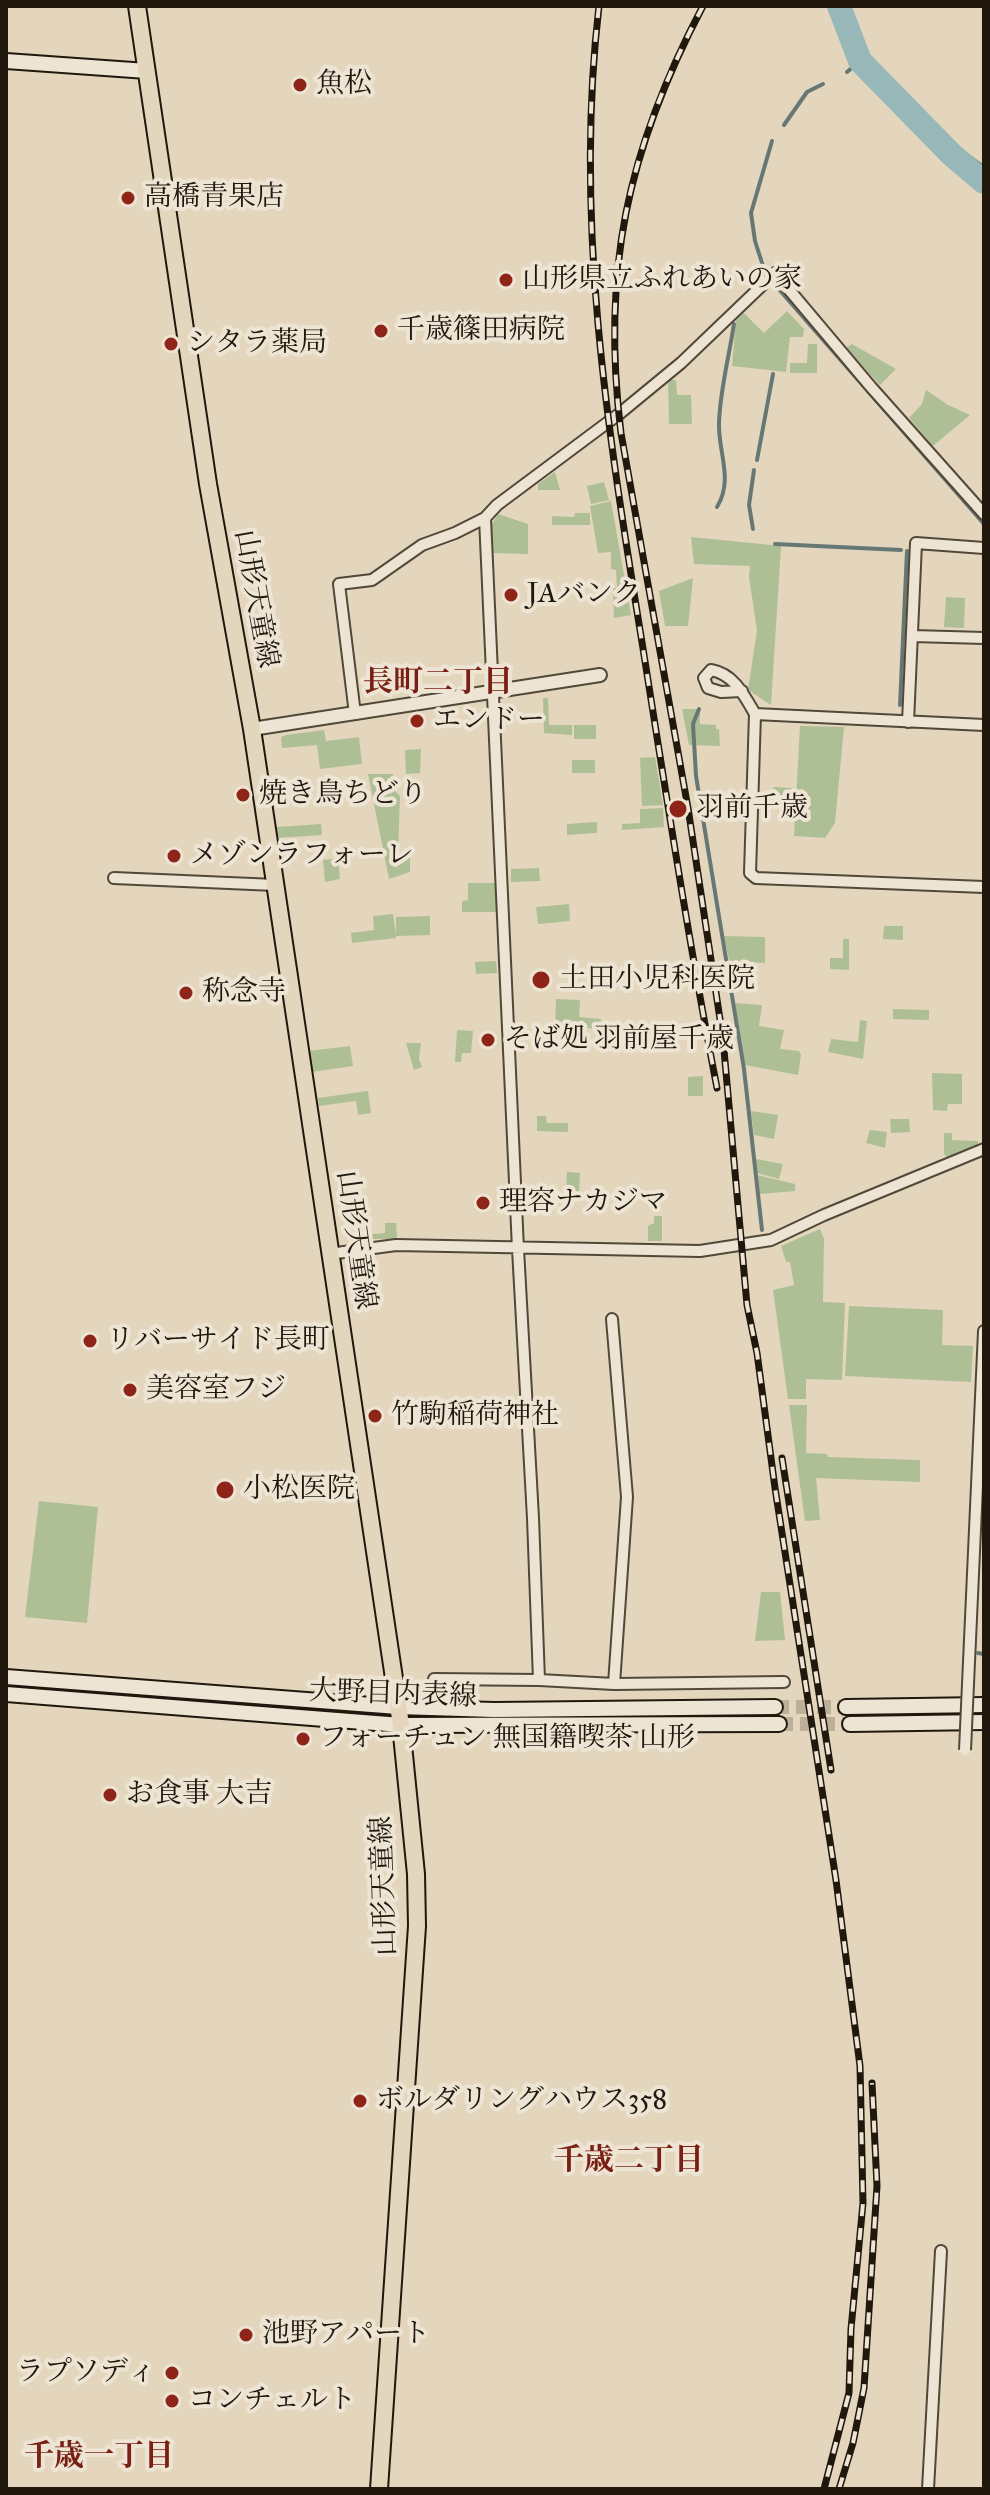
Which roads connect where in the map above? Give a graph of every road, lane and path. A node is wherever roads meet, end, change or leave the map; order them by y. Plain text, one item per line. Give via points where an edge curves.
1 (137, 6) edge
2 (6, 61) edge
3 (147, 71) junction
4 (984, 514) edge
5 (485, 518) junction
6 (984, 548) edge
7 (913, 636) junction
8 (984, 638) edge
9 (600, 675) dead end
10 (742, 691) dead end
11 (493, 692) junction
12 (355, 714) junction
13 (755, 714) junction
14 (908, 722) junction
15 (984, 725) edge
16 (252, 729) junction
17 (114, 878) dead end
18 (275, 885) junction
19 (984, 887) edge
20 (984, 1149) edge
21 (518, 1249) junction
22 (329, 1254) junction
23 (612, 1319) dead end
24 (984, 1331) edge
25 (6, 1677) edge
26 (434, 1679) dead end
27 (539, 1680) junction
28 (784, 1682) dead end
29 (614, 1684) junction
30 (6, 1694) edge
31 (984, 1705) edge
32 (398, 1707) junction
33 (775, 1707) tunnel mouth
34 (846, 1707) tunnel mouth
35 (984, 1722) edge
36 (779, 1724) tunnel mouth
37 (850, 1724) tunnel mouth
38 (401, 1725) junction
39 (965, 1750) dead end
40 (941, 2251) dead end
41 (379, 2489) edge
42 (928, 2489) edge

1 - 3 main road, 山形天童線
2 - 3 main road
3 - 16 main road, 山形天童線 via 208,484
4 - 5 street via 775,273 681,363
5 - 11 street
5 - 12 street via 422,545 372,580 339,584
6 - 7 street via 916,543
7 - 8 street
7 - 14 street
9 - 11 street
10 - 13 street
11 - 12 street
11 - 21 street
12 - 16 street
13 - 14 street
13 - 19 street via 750,873 756,878
14 - 15 street
16 - 18 main road, 山形天童線
17 - 18 street
18 - 22 main road, 山形天童線
20 - 21 street via 771,1240 700,1251
21 - 22 street via 396,1245
21 - 27 street
22 - 32 main road, 山形天童線
23 - 29 street via 627,1497
24 - 39 street, bridge
25 - 32 main road, 大野目内表線
26 - 27 street
27 - 29 street
28 - 29 street
30 - 38 main road, 大野目内表線
31 - 34 main road
32 - 33 main road, 大野目内表線
32 - 38 main road, 山形天童線
35 - 37 main road
36 - 38 main road, 大野目内表線
38 - 41 main road, 山形天童線 via 417,1926
40 - 42 street

